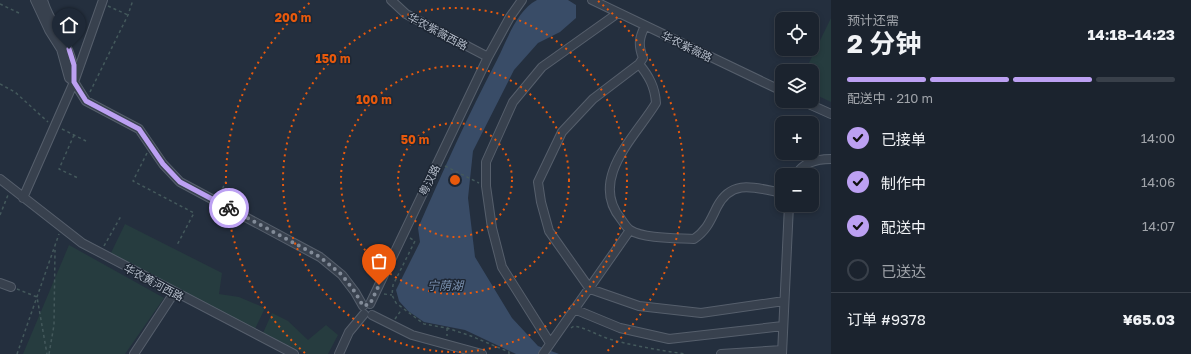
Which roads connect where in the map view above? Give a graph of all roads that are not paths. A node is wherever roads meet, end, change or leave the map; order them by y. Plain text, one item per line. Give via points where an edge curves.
1 (35, 0) edge
2 (43, 0) edge
3 (391, 0) edge
4 (522, 0) edge
5 (592, 0) edge
6 (102, 2) edge
7 (618, 13) junction
8 (645, 26) junction
9 (488, 57) junction
10 (639, 64) junction
11 (74, 82) junction
12 (775, 89) edge
13 (818, 108) edge
14 (831, 114) edge
15 (831, 159) edge
16 (800, 168) edge
17 (0, 179) edge
18 (775, 191) edge
19 (23, 198) junction
20 (790, 212) edge
21 (630, 230) junction
22 (0, 283) edge
23 (11, 287) road end
24 (590, 289) junction
25 (174, 293) junction
26 (784, 301) junction
27 (367, 310) junction
28 (574, 310) junction
29 (783, 326) junction
30 (550, 343) junction
31 (782, 352) edge
32 (134, 354) edge
33 (294, 354) edge
34 (339, 354) edge
35 (482, 354) edge
36 (543, 354) edge
37 (721, 354) edge

1 - 11 street via 61,49 69,78
2 - 11 street via 69,49 74,65
3 - 9 street, 华农紫薇西路 via 406,14
4 - 9 street, 粤汉路 via 510,16
5 - 7 street, 华农紫薇路
6 - 11 street
7 - 8 street, 华农紫薇路
7 - 30 street via 542,67 514,102 486,162 486,186 492,228 502,267
8 - 10 street via 640,37 639,48 643,58
8 - 12 street, 华农紫薇路
9 - 27 street, 粤汉路
10 - 21 street via 655,92 656,104 615,164 609,188 614,210
10 - 24 street via 593,99 562,132 538,182 540,202 549,231
11 - 19 street
11 - 27 street via 86,101 139,129 180,182 320,257 342,275
13 - 14 street
15 - 16 street via 819,159
17 - 19 street, 华农黄河西路
18 - 21 street via 750,187 735,188 723,196 711,222 704,232 694,239 644,234
19 - 25 street, 华农黄河西路 via 82,243
20 - 26 street
21 - 24 street
22 - 23 street
24 - 26 street via 639,306 701,313
24 - 28 street
25 - 32 street
25 - 33 street, 华农黄河西路
26 - 29 street
27 - 34 street, 粤汉路 via 349,332
27 - 35 street via 412,335
28 - 29 street via 620,328 669,339
28 - 30 street
29 - 31 street
30 - 36 street
31 - 37 street

